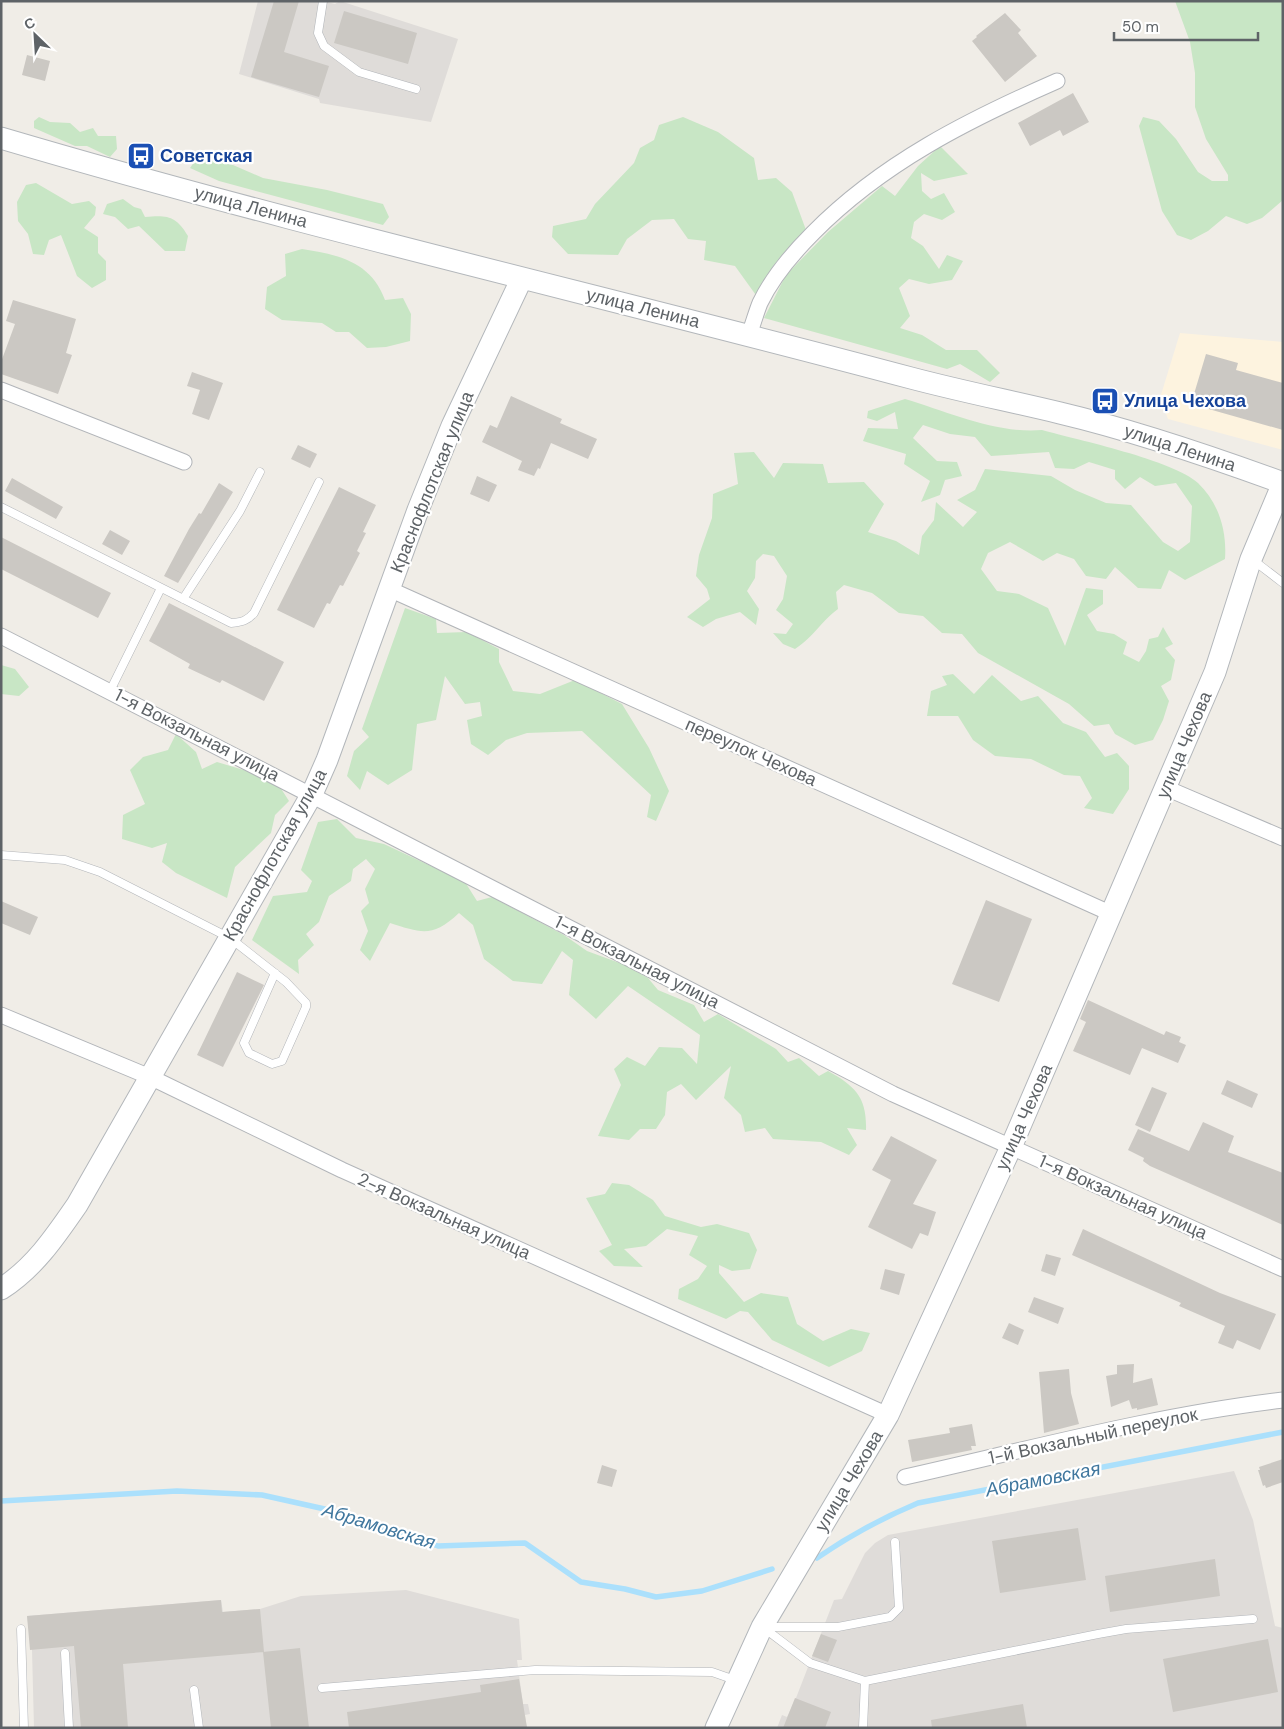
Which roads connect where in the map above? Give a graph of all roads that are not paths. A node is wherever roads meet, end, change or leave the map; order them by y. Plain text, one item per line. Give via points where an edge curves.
1 (323, 1) edge
2 (1057, 81) dead end
3 (416, 90) dead end
4 (1, 138) edge
5 (522, 278) junction
6 (749, 335) junction
7 (1, 390) edge
8 (184, 462) dead end
9 (260, 472) dead end
10 (319, 482) dead end
11 (1283, 483) edge
12 (1, 507) edge
13 (1251, 559) junction
14 (1283, 583) edge
15 (161, 588) junction
16 (389, 589) junction
17 (183, 598) junction
18 (1, 636) edge
19 (110, 691) junction
20 (1166, 788) junction
21 (312, 794) junction
22 (1283, 838) edge
23 (1, 855) edge
24 (1112, 914) junction
25 (230, 938) junction
26 (275, 973) junction
27 (1, 1015) edge
28 (150, 1077) junction
29 (1012, 1147) junction
30 (1283, 1269) edge
31 (5, 1287) edge
32 (1283, 1400) edge
33 (888, 1415) junction
34 (905, 1476) dead end
35 (896, 1542) dead end
36 (1253, 1619) dead end
37 (762, 1627) junction
38 (21, 1629) dead end
39 (65, 1653) dead end
40 (737, 1681) junction
41 (865, 1682) junction
42 (322, 1688) dead end
43 (194, 1690) dead end
44 (24, 1728) edge
45 (69, 1728) edge
46 (199, 1728) edge
47 (716, 1728) edge
48 (863, 1728) edge

1 - 3 lane via 318,33 324,46 358,72
2 - 6 street via 939,137 855,194 795,251 775,277 760,303
4 - 5 street, улица Ленина via 106,169
5 - 6 street, улица Ленина
5 - 16 street, Краснофлотская улица via 452,426
6 - 11 street, улица Ленина via 1123,430
7 - 8 street
9 - 17 lane via 236,518
10 - 17 lane via 249,619 231,623
11 - 13 street, улица Чехова
12 - 15 lane
13 - 14 lane
13 - 20 street, улица Чехова via 1215,672
15 - 17 lane
15 - 19 lane
16 - 21 street, Краснофлотская улица
16 - 24 street, переулок Чехова
18 - 19 street, 1-я Вокзальная улица
19 - 21 street, 1-я Вокзальная улица
20 - 22 street
20 - 24 street, улица Чехова
21 - 25 street, Краснофлотская улица
21 - 29 street, 1-я Вокзальная улица via 893,1094
23 - 25 lane via 50,857 82,864
24 - 29 street, улица Чехова
25 - 26 lane
25 - 28 street, Краснофлотская улица
26 - 26 lane via 244,1043 248,1053 272,1064 282,1061 306,1008 303,998
27 - 28 street, 2-я Вокзальная улица
28 - 31 street, Краснофлотская улица via 62,1227 46,1249
28 - 33 street, 2-я Вокзальная улица via 342,1170
29 - 30 street, 1-я Вокзальная улица
29 - 33 street, улица Чехова
32 - 34 street, 1-й Вокзальный переулок via 1182,1416
33 - 37 street, улица Чехова
35 - 37 lane via 899,1608 890,1617 838,1627
36 - 41 lane via 1126,1629
37 - 40 street, улица Чехова
37 - 41 lane via 810,1663
38 - 44 lane
39 - 45 lane
40 - 42 lane via 712,1672 534,1670
40 - 47 street, улица Чехова
41 - 48 lane
43 - 46 lane

